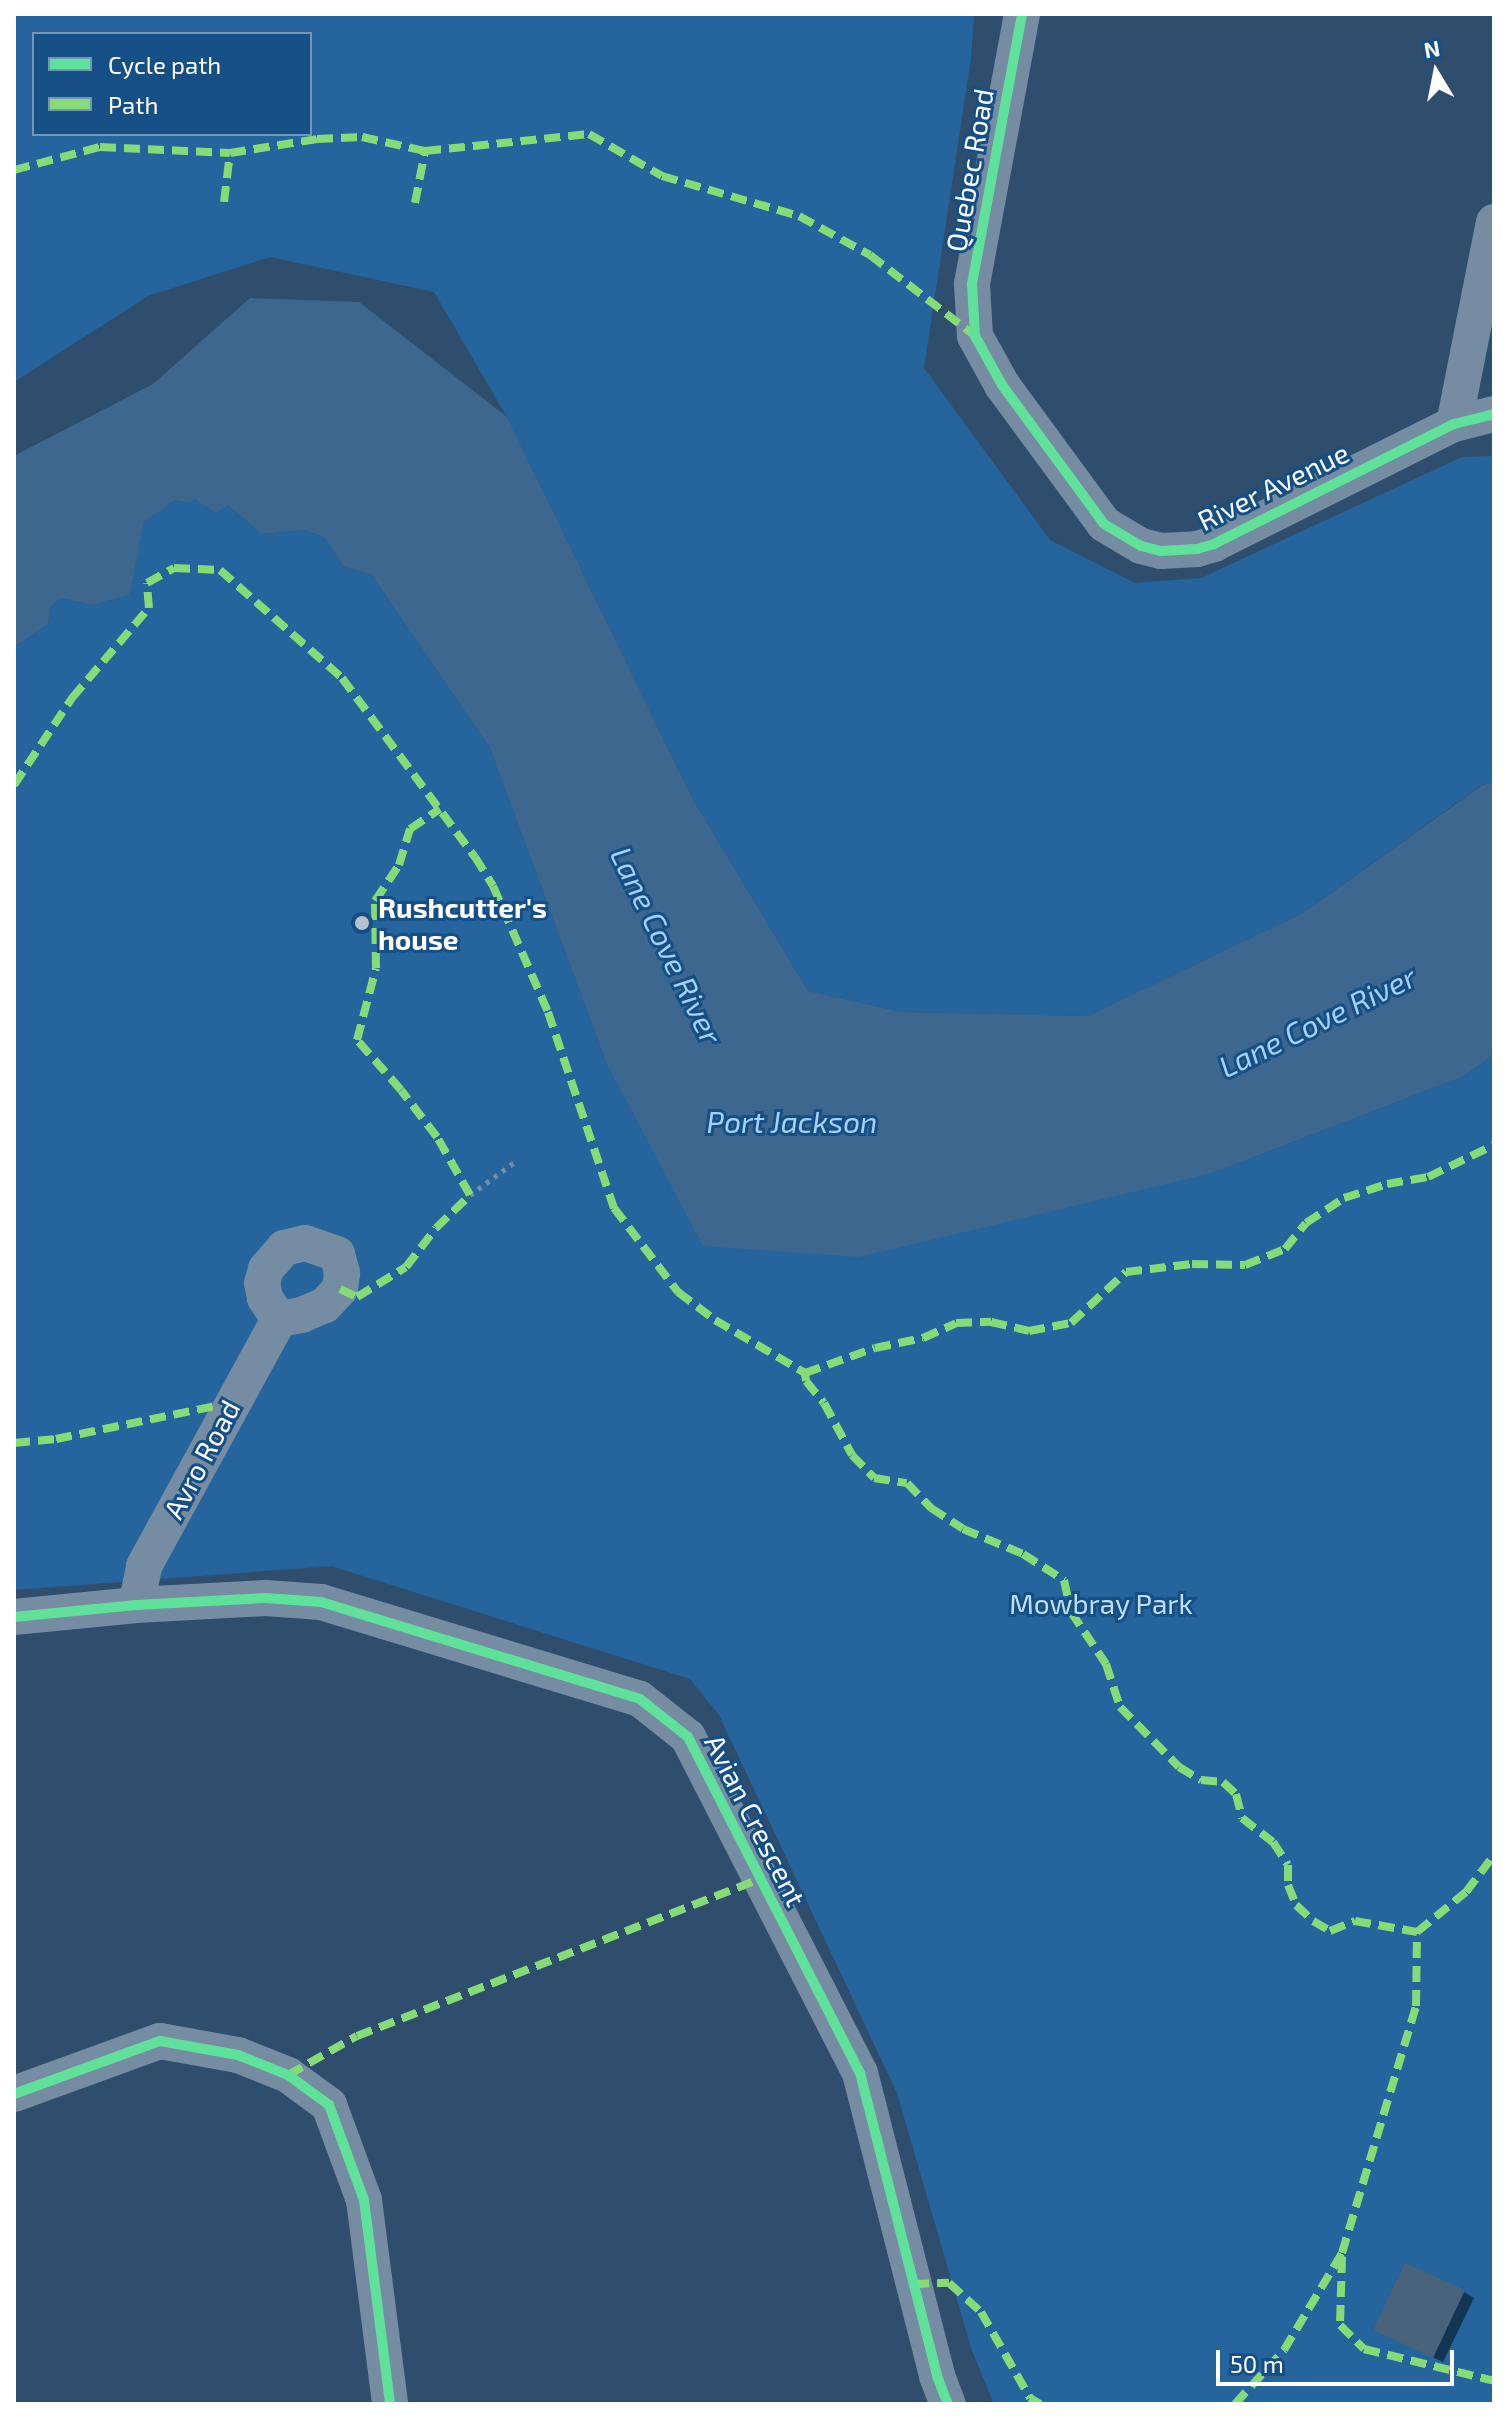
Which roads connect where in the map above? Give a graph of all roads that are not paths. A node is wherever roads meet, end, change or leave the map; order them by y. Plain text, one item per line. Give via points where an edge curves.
1 (1022, 14) edge
2 (1494, 222) edge
3 (975, 336) joint
4 (1494, 414) edge
5 (1454, 424) junction
6 (279, 1319) dead end
7 (136, 1605) junction
8 (14, 1617) edge
9 (14, 2094) edge
10 (390, 2404) edge
11 (948, 2404) edge

1 - 3 street, Quebec Road via 972,284
2 - 5 street
3 - 5 street, River Avenue via 1002,385 1104,524 1121,537 1161,551 1214,544
4 - 5 street, River Avenue
6 - 7 street, Avro Road via 144,1566
7 - 8 street, Avian Crescent
7 - 11 street, Avian Crescent via 266,1598 321,1602 640,1699 688,1737 860,2073
9 - 10 street via 160,2041 238,2055 288,2075 329,2105 364,2200

